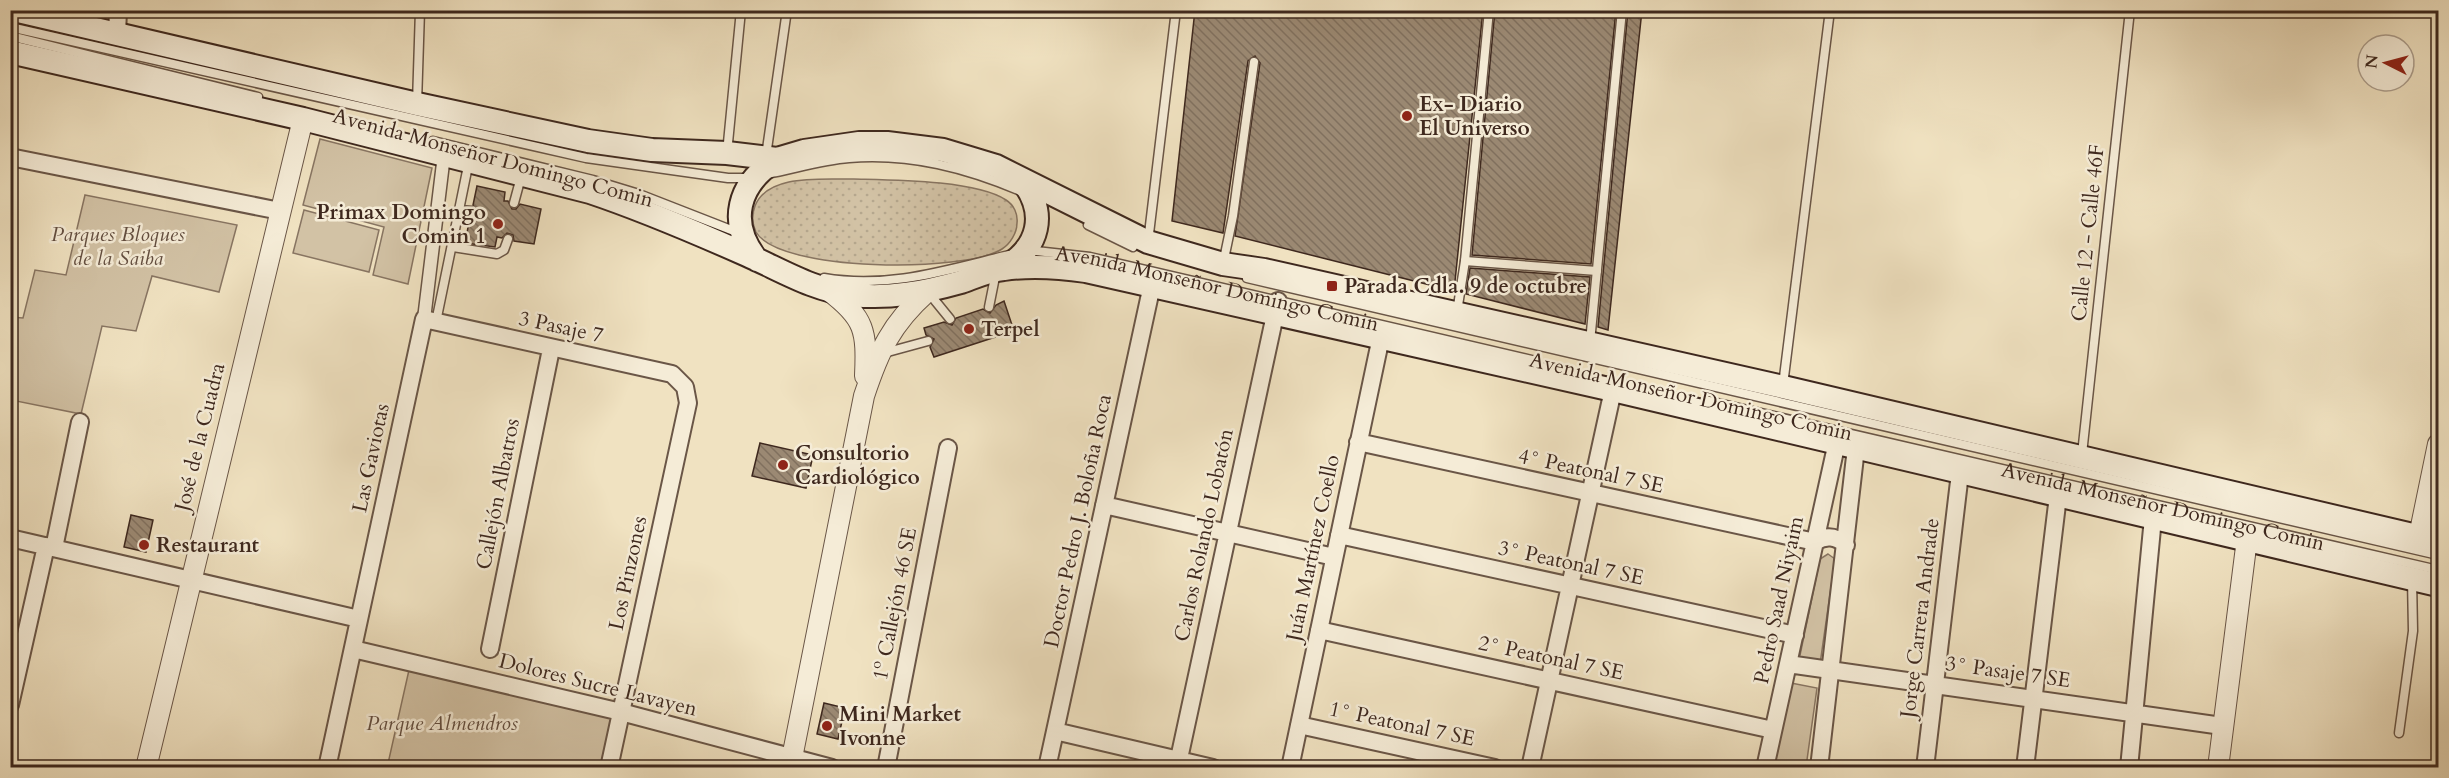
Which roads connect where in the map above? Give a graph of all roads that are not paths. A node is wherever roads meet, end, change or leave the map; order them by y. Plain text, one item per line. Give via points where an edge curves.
1 (14, 10) edge
2 (118, 10) edge
3 (420, 10) edge
4 (741, 10) edge
5 (787, 10) edge
6 (1176, 10) edge
7 (1489, 10) edge
8 (1622, 10) edge
9 (1830, 10) edge
10 (2130, 10) edge
11 (10, 27) edge
12 (117, 35) junction
13 (10, 36) edge
14 (10, 52) edge
15 (1254, 62) dead end
16 (273, 101) dead end
17 (417, 104) junction
18 (303, 119) junction
19 (422, 138) dead end
20 (727, 153) junction
21 (444, 155) junction
22 (10, 157) edge
23 (771, 158) junction
24 (469, 161) junction
25 (521, 175) junction
26 (753, 178) junction
27 (1032, 192) junction
28 (514, 203) dead end
29 (459, 210) junction
30 (280, 211) junction
31 (472, 211) dead end
32 (1082, 221) dead end
33 (508, 239) dead end
34 (453, 247) junction
35 (1148, 247) junction
36 (758, 249) junction
37 (1027, 250) junction
38 (1465, 261) junction
39 (1223, 264) junction
40 (1192, 265) dead end
41 (795, 267) dead end
42 (999, 270) junction
43 (1597, 271) junction
44 (821, 282) junction
45 (1152, 285) junction
46 (927, 292) junction
47 (989, 307) dead end
48 (1276, 307) junction
49 (1457, 315) junction
50 (951, 320) dead end
51 (430, 321) junction
52 (1381, 337) junction
53 (928, 341) dead end
54 (1590, 344) junction
55 (550, 349) junction
56 (878, 355) junction
57 (1543, 363) dead end
58 (685, 387) joint
59 (1783, 387) junction
60 (1613, 390) junction
61 (864, 396) junction
62 (1694, 398) dead end
63 (80, 422) dead end
64 (1358, 442) junction
65 (2439, 444) edge
66 (1846, 445) junction
67 (948, 448) dead end
68 (2081, 459) junction
69 (1960, 473) junction
70 (2435, 477) edge
71 (1590, 494) junction
72 (2058, 496) junction
73 (1104, 505) junction
74 (2153, 518) junction
75 (1227, 533) junction
76 (1339, 535) junction
77 (10, 538) edge
78 (2428, 538) edge
79 (2247, 539) junction
80 (1815, 542) junction
81 (1845, 544) junction
82 (50, 547) junction
83 (2439, 555) edge
84 (1334, 557) junction
85 (2439, 570) edge
86 (190, 579) junction
87 (2412, 579) junction
88 (2439, 585) edge
89 (1570, 586) junction
90 (359, 619) junction
91 (1318, 630) junction
92 (1795, 635) junction
93 (353, 649) junction
94 (490, 649) dead end
95 (1788, 664) junction
96 (1831, 669) junction
97 (1550, 680) junction
98 (1935, 685) junction
99 (12, 694) edge
100 (2034, 699) junction
101 (621, 712) junction
102 (2135, 713) junction
103 (1299, 725) junction
104 (2222, 726) junction
105 (1773, 730) junction
106 (1055, 731) junction
107 (2399, 733) dead end
108 (790, 763) edge
109 (1177, 764) edge
110 (146, 768) edge
111 (327, 768) edge
112 (609, 768) edge
113 (832, 768) edge
114 (886, 768) edge
115 (1047, 768) edge
116 (1214, 768) edge
117 (1290, 768) edge
118 (1495, 768) edge
119 (1530, 768) edge
120 (1765, 768) edge
121 (1819, 768) edge
122 (1925, 768) edge
123 (2025, 768) edge
124 (2129, 768) edge
125 (2218, 768) edge

1 - 12 main road, Avenida Monseñor Domingo Comin
2 - 12 street
3 - 17 lane
4 - 20 lane
5 - 23 lane
6 - 35 lane
7 - 38 lane
8 - 43 lane
9 - 59 lane
10 - 68 lane, Calle 12 - Calle 46F
11 - 26 lane, Avenida Monseñor Domingo Comin via 586,158
12 - 17 main road, Avenida Monseñor Domingo Comin
13 - 16 lane
14 - 18 main road, Avenida Monseñor Domingo Comin
15 - 39 lane
17 - 20 main road, Avenida Monseñor Domingo Comin via 588,141 652,150
18 - 21 main road, Avenida Monseñor Domingo Comin
18 - 30 street, José de la Cuadra
19 - 36 lane, Avenida Monseñor Domingo Comin via 639,194
20 - 23 main road, Avenida Monseñor Domingo Comin
21 - 24 main road, Avenida Monseñor Domingo Comin
21 - 51 street, Las Gaviotas
22 - 30 street
23 - 26 main road
23 - 27 main road, Avenida Monseñor Domingo Comin via 831,146 887,142 961,154
24 - 25 main road, Avenida Monseñor Domingo Comin
24 - 29 lane
25 - 28 lane
25 - 36 main road, Avenida Monseñor Domingo Comin via 634,206
26 - 27 lane, Avenida Monseñor Domingo Comin via 846,158 884,156 956,166
26 - 36 main road via 741,204
27 - 35 main road, Avenida Monseñor Domingo Comin
27 - 37 main road via 1038,221
29 - 31 lane
29 - 34 lane
30 - 86 street, José de la Cuadra
32 - 35 lane, Avenida Monseñor Domingo Comin
33 - 34 lane via 504,250 497,254
34 - 51 lane
35 - 39 main road, Avenida Monseñor Domingo Comin
36 - 41 lane, Avenida Monseñor Domingo Comin
36 - 44 main road, Avenida Monseñor Domingo Comin via 791,278
37 - 42 main road
37 - 44 lane, Avenida Monseñor Domingo Comin via 922,278
37 - 48 lane, Avenida Monseñor Domingo Comin via 1090,257
38 - 43 lane
38 - 49 lane
39 - 49 main road, Avenida Monseñor Domingo Comin
40 - 83 lane, Avenida Monseñor Domingo Comin
42 - 45 main road, Avenida Monseñor Domingo Comin via 1060,267
42 - 46 main road, Avenida Monseñor Domingo Comin
42 - 47 lane
43 - 54 lane
44 - 46 main road, Avenida Monseñor Domingo Comin via 878,296
44 - 61 street via 852,308 863,332
45 - 48 main road, Avenida Monseñor Domingo Comin
45 - 73 street, Doctor Pedro J. Boloña Roca
46 - 50 lane
46 - 56 street via 890,331
48 - 52 main road, Avenida Monseñor Domingo Comin
48 - 57 lane, Avenida Monseñor Domingo Comin
48 - 75 street, Carlos Rolando Lobatón
49 - 54 main road, Avenida Monseñor Domingo Comin
51 - 55 street, 3 Pasaje 7
51 - 90 street, Las Gaviotas
52 - 60 main road, Avenida Monseñor Domingo Comin
52 - 64 street, Juán Martínez Coello
53 - 56 lane
54 - 59 main road, Avenida Monseñor Domingo Comin
55 - 58 street, 3 Pasaje 7 via 672,374
55 - 94 street, Callejón Albatros
56 - 61 street
58 - 101 street, Los Pinzones via 688,403
59 - 68 main road, Avenida Monseñor Domingo Comin
60 - 66 main road, Avenida Monseñor Domingo Comin
60 - 71 street
61 - 108 street
62 - 85 lane, Avenida Monseñor Domingo Comin
63 - 82 street
64 - 71 street, 4° Peatonal 7 SE
64 - 76 street, Juán Martínez Coello
65 - 70 street
66 - 69 main road, Avenida Monseñor Domingo Comin
66 - 80 street, Pedro Saad Niyaim
66 - 81 street
67 - 114 street, 1º Callejón 46 SE
68 - 78 main road, Avenida Monseñor Domingo Comin
69 - 72 main road, Avenida Monseñor Domingo Comin
69 - 98 street, Jorge Carrera Andrade
70 - 78 street
71 - 80 street, 4° Peatonal 7 SE
71 - 89 street
72 - 74 main road, Avenida Monseñor Domingo Comin
72 - 100 street
73 - 75 street
73 - 106 street, Doctor Pedro J. Boloña Roca
74 - 79 main road, Avenida Monseñor Domingo Comin
74 - 102 street
75 - 84 street
75 - 109 street, Carlos Rolando Lobatón
76 - 84 street, Juán Martínez Coello
76 - 89 street, 3° Peatonal 7 SE
77 - 82 street
79 - 87 main road, Avenida Monseñor Domingo Comin
79 - 104 street
80 - 81 street, 4° Peatonal 7 SE via 1828,536
80 - 92 street, Pedro Saad Niyaim
81 - 96 street
82 - 86 street
82 - 99 street
84 - 91 street, Juán Martínez Coello
86 - 90 street
86 - 110 street, José de la Cuadra
87 - 88 main road, Avenida Monseñor Domingo Comin
87 - 107 lane via 2413,631
89 - 92 street, 3° Peatonal 7 SE
89 - 97 street
90 - 93 street, Las Gaviotas
91 - 97 street, 2° Peatonal 7 SE
91 - 103 street, Juán Martínez Coello
92 - 95 street, Pedro Saad Niyaim
93 - 101 street, Dolores Sucre Lavayen
93 - 111 street, Las Gaviotas
95 - 96 street, 3° Pasaje 7 SE
95 - 105 street, Pedro Saad Niyaim
96 - 98 street, 3° Pasaje 7 SE
96 - 121 street
97 - 105 street, 2° Peatonal 7 SE
97 - 119 street
98 - 100 street, 3° Pasaje 7 SE
98 - 122 street, Jorge Carrera Andrade
100 - 102 street, 3° Pasaje 7 SE
100 - 123 street
101 - 108 street, Dolores Sucre Lavayen
101 - 112 street, Los Pinzones
102 - 104 street, 3° Pasaje 7 SE
102 - 124 street
103 - 117 street, Juán Martínez Coello
103 - 118 street, 1° Peatonal 7 SE
104 - 125 street
105 - 120 street, Pedro Saad Niyaim
106 - 109 street
106 - 115 street, Doctor Pedro J. Boloña Roca
108 - 113 street, Dolores Sucre Lavayen
109 - 116 street

